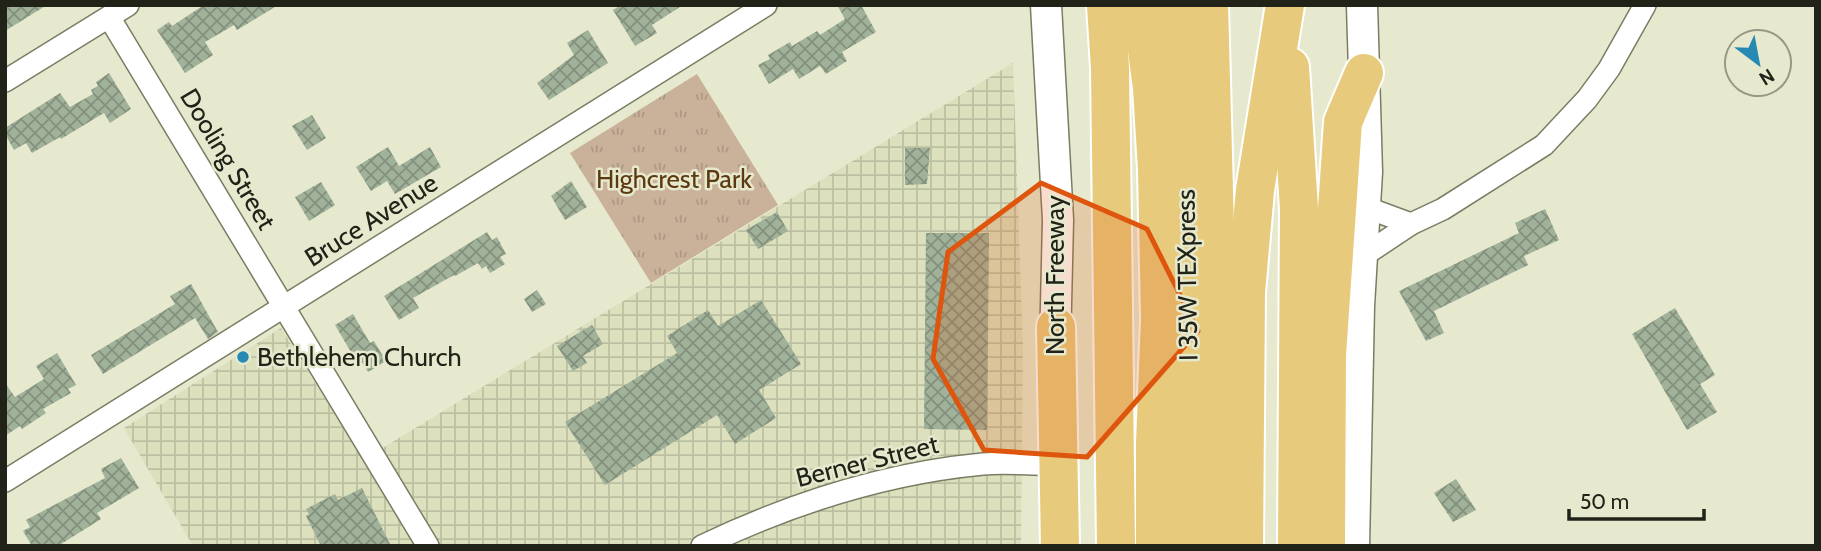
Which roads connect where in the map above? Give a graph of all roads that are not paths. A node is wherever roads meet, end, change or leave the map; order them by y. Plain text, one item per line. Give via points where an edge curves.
1 (128, 5) edge
2 (766, 5) edge
3 (1045, 5) edge
4 (1106, 5) edge
5 (1141, 5) edge
6 (1177, 5) edge
7 (1209, 5) edge
8 (1286, 5) edge
9 (1362, 5) edge
10 (1645, 5) edge
11 (109, 17) junction
12 (1364, 73) junction
13 (5, 81) edge
14 (1365, 207) junction
15 (1410, 224) junction
16 (1363, 256) junction
17 (285, 307) junction
18 (1056, 327) junction
19 (1052, 465) junction
20 (5, 481) edge
21 (428, 546) edge
22 (702, 546) edge
23 (1051, 546) edge
24 (1060, 546) edge
25 (1116, 546) edge
26 (1155, 546) edge
27 (1186, 546) edge
28 (1214, 546) edge
29 (1244, 546) edge
30 (1297, 546) edge
31 (1326, 546) edge
32 (1354, 546) edge

1 - 11 street
2 - 17 street, Bruce Avenue
3 - 18 main road, North Freeway via 1058,220
4 - 25 highway
5 - 26 highway via 1152,88 1159,248
6 - 27 highway, I 35W TEXpress via 1189,305
7 - 28 highway, I 35W TEXpress via 1217,304
8 - 29 highway via 1255,190 1246,292
8 - 30 highway via 1299,209
9 - 12 main road
10 - 15 street via 1609,69 1544,145 1443,209
11 - 13 street
11 - 17 street, Dooling Street
12 - 14 main road
12 - 31 highway via 1343,122 1327,355
14 - 15 street
14 - 16 main road
15 - 16 street
16 - 32 main road
17 - 20 street, Bruce Avenue
17 - 21 street, Dooling Street
18 - 19 main road, North Freeway
18 - 24 highway
19 - 22 street, Berner Street via 984,464 903,476 794,507
19 - 23 main road, North Freeway

